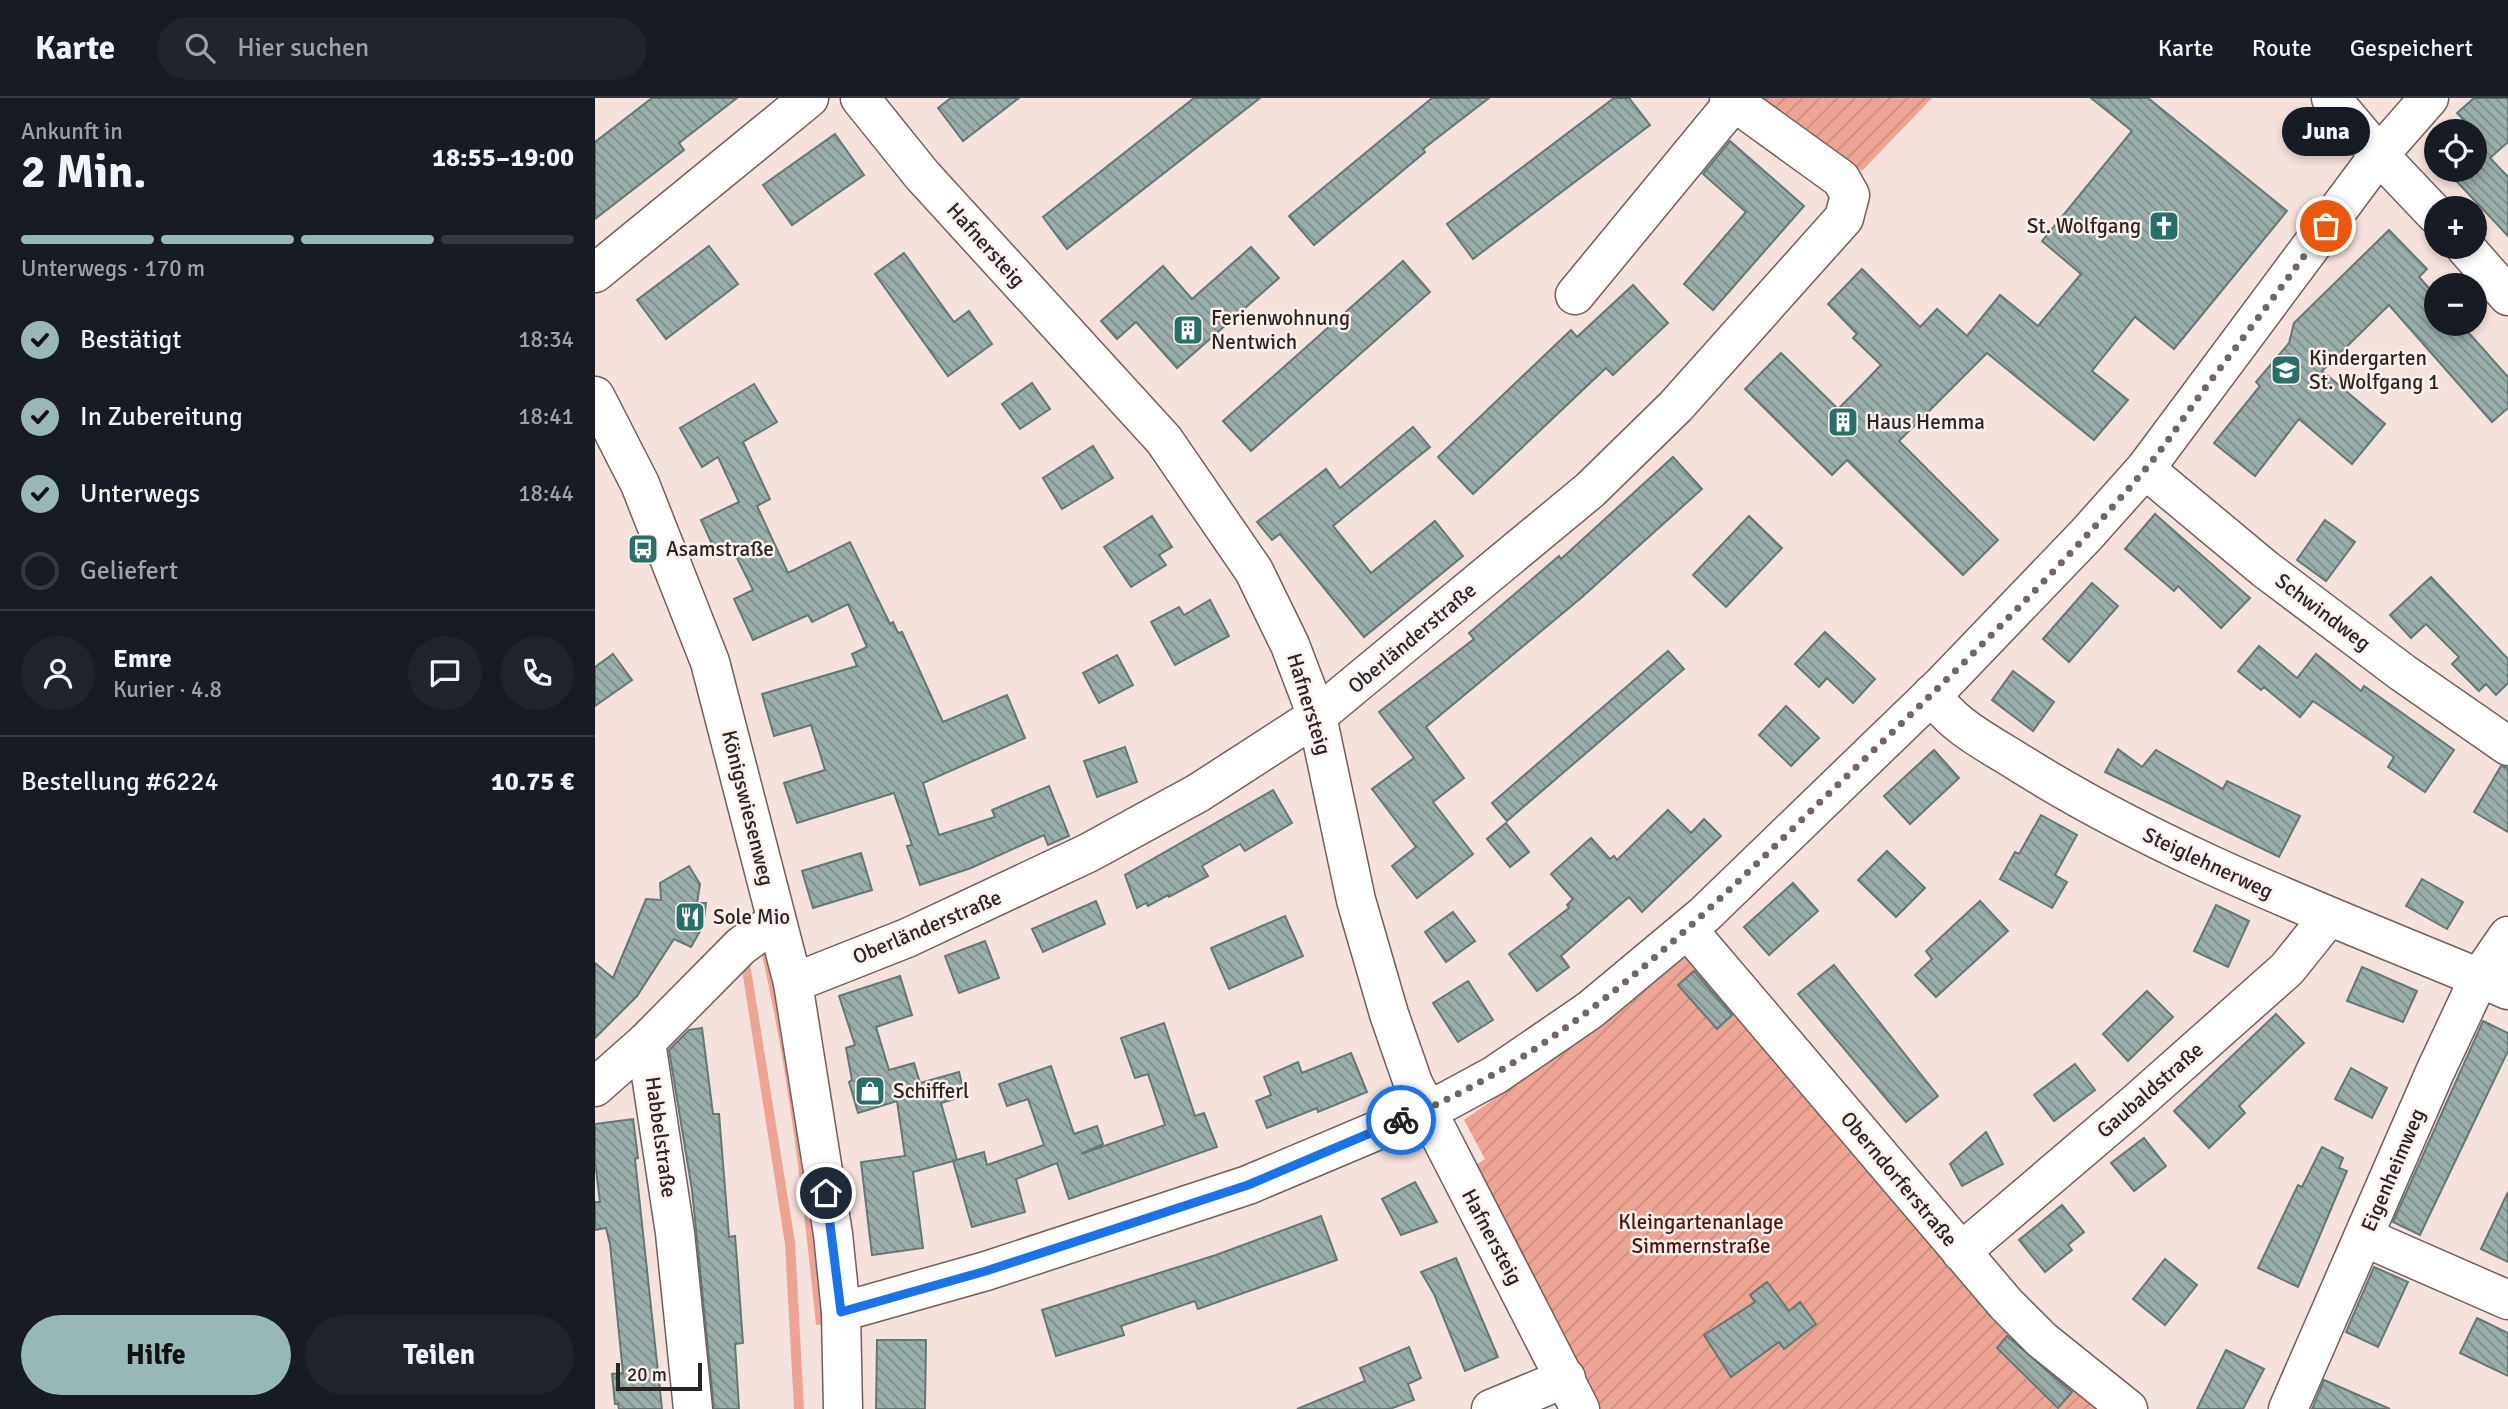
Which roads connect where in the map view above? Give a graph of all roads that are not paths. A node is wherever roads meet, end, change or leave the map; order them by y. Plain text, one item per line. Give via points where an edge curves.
1 (809, 98) edge
2 (860, 98) edge
3 (2331, 98) edge
4 (2430, 98) edge
5 (1731, 100) edge
6 (2379, 155) junction
7 (2424, 202) edge
8 (2476, 259) edge
9 (595, 273) edge
10 (1575, 295) dead end
11 (2508, 296) edge
12 (595, 396) edge
13 (610, 456) edge
14 (2145, 469) junction
15 (1932, 694) junction
16 (1317, 716) junction
17 (2508, 746) edge
18 (2328, 918) junction
19 (776, 921) junction
20 (1688, 930) junction
21 (2508, 936) edge
22 (793, 983) junction
23 (2494, 984) edge
24 (646, 1042) junction
25 (595, 1087) edge
26 (1425, 1110) junction
27 (2364, 1237) junction
28 (1961, 1252) junction
29 (2508, 1300) edge
30 (841, 1312) junction
31 (1573, 1394) edge
32 (693, 1409) edge
33 (843, 1409) edge
34 (1491, 1409) edge
35 (2128, 1409) edge
36 (2288, 1409) edge

1 - 9 street
2 - 16 street, Hafnersteig via 922,175 1164,440 1254,571 1290,645
3 - 6 street
4 - 6 street
5 - 10 street
5 - 16 street, Oberländerstraße via 1841,180 1850,195 1844,218 1676,406 1591,490
6 - 7 street
6 - 14 street
8 - 11 street
12 - 13 street, Königswiesenweg
13 - 19 street, Königswiesenweg via 710,662
14 - 15 street
14 - 17 street, Schwindweg via 2276,577
15 - 18 street, Steiglehnerweg via 1941,709 1982,739 2074,796
15 - 20 street
16 - 22 street, Oberländerstraße via 1198,793 1088,853 907,939
16 - 26 street, Hafnersteig via 1356,900 1389,1014
18 - 23 street, Steiglehnerweg
18 - 28 street, Gaubaldstraße via 2277,978
19 - 22 street, Königswiesenweg
19 - 24 street via 741,946
20 - 26 street via 1542,1044 1495,1075
20 - 28 street, Oberndorferstraße
21 - 23 street, Eigenheimweg
22 - 30 street, Königswiesenweg
23 - 27 street, Eigenheimweg
24 - 25 street
24 - 32 street, Habbelstraße via 675,1233
26 - 30 street via 1248,1185 986,1271
26 - 31 street, Hafnersteig
27 - 29 street
27 - 36 street, Eigenheimweg
28 - 35 street, Oberndorferstraße via 2042,1340
30 - 33 street, Königswiesenweg
31 - 34 street

